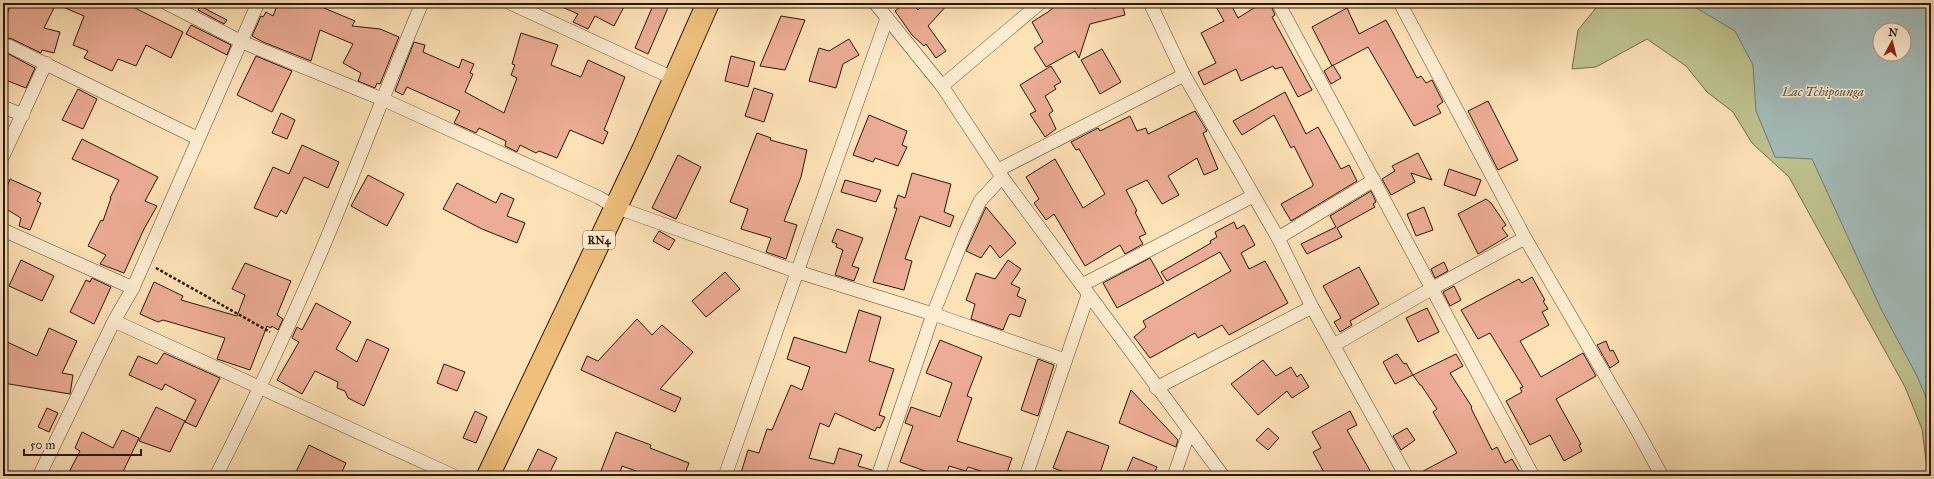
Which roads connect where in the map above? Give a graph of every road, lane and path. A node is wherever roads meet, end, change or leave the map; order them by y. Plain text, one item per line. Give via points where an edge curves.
1 (166, 3) edge
2 (258, 3) edge
3 (422, 3) edge
4 (510, 3) edge
5 (708, 3) edge
6 (1040, 3) edge
7 (1150, 3) edge
8 (1278, 3) edge
9 (1400, 3) edge
10 (883, 9) edge
11 (242, 42) junction
12 (9, 46) dead end
13 (46, 63) junction
14 (1184, 75) junction
15 (675, 79) junction
16 (942, 86) junction
17 (382, 99) junction
18 (3, 107) edge
19 (23, 115) junction
20 (197, 138) junction
21 (3, 156) edge
22 (1000, 173) junction
23 (1374, 180) junction
24 (1253, 196) junction
25 (615, 206) junction
26 (3, 230) edge
27 (1278, 238) junction
28 (1525, 238) junction
29 (143, 262) junction
30 (798, 272) junction
31 (133, 288) junction
32 (1431, 289) junction
33 (1085, 290) junction
34 (1312, 307) junction
35 (934, 314) junction
36 (114, 321) junction
37 (282, 338) junction
38 (1334, 345) junction
39 (1065, 360) junction
40 (260, 388) junction
41 (1156, 388) junction
42 (1189, 432) junction
43 (39, 476) edge
44 (216, 476) edge
45 (454, 476) edge
46 (488, 476) edge
47 (725, 476) edge
48 (878, 476) edge
49 (1026, 476) edge
50 (1174, 476) edge
51 (1223, 476) edge
52 (1406, 476) edge
53 (1533, 476) edge
54 (1662, 476) edge

1 - 11 street
2 - 11 street
3 - 17 street
4 - 15 street
5 - 15 highway, RN4
6 - 16 street
7 - 14 street
8 - 23 street
9 - 28 street
10 - 16 street
10 - 30 street
11 - 17 street
11 - 20 street
12 - 13 street
13 - 19 street
13 - 20 street
14 - 22 street
14 - 24 street
15 - 25 highway, RN4
16 - 22 street
17 - 25 street
17 - 37 street via 336,216
18 - 19 street
19 - 21 street
20 - 29 street
22 - 33 street
22 - 35 street via 980,201
23 - 27 street
23 - 32 street
24 - 27 street
24 - 33 street
25 - 30 street
25 - 46 highway, RN4
26 - 31 street
27 - 34 street
28 - 32 street
28 - 54 street
29 - 31 street
29 - 37 path
30 - 35 street
30 - 47 street
31 - 36 street
32 - 38 street
32 - 53 street
33 - 39 street
33 - 41 street
34 - 38 street
34 - 41 street
35 - 39 street
35 - 48 street
36 - 40 street
36 - 43 street
37 - 40 street
38 - 52 street
39 - 49 street
40 - 44 street
40 - 45 street
41 - 42 street
42 - 50 street
42 - 51 street

